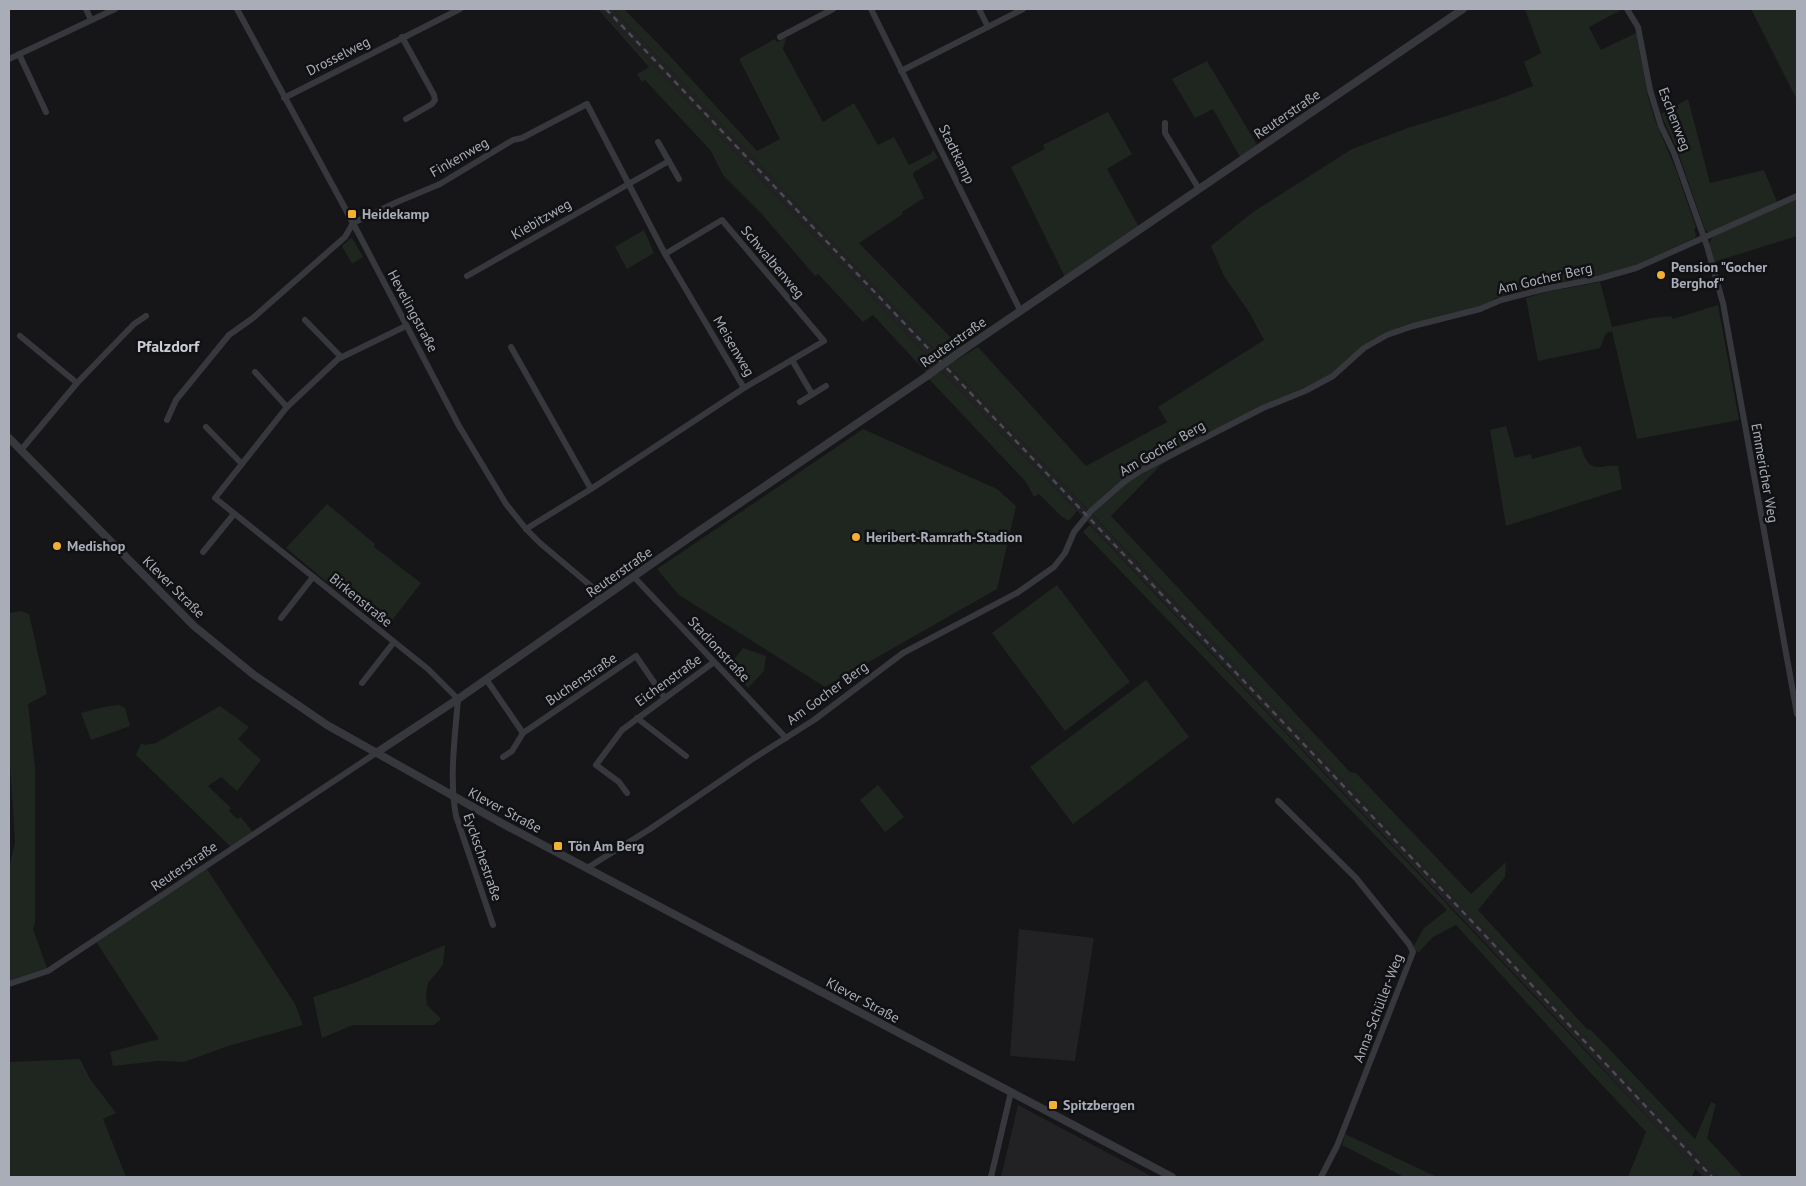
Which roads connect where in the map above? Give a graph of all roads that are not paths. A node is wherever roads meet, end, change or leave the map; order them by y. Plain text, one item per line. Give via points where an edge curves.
1 (86, 9) edge
2 (115, 9) edge
3 (237, 9) edge
4 (460, 9) edge
5 (833, 9) edge
6 (871, 9) edge
7 (979, 9) edge
8 (1023, 9) edge
9 (1463, 9) edge
10 (1627, 9) edge
11 (91, 20) junction
12 (988, 27) junction
13 (402, 37) junction
14 (780, 37) dead end
15 (19, 54) junction
16 (9, 59) edge
17 (901, 71) junction
18 (284, 98) junction
19 (576, 109) joint
20 (46, 112) dead end
21 (406, 119) dead end
22 (1165, 123) dead end
23 (658, 142) dead end
24 (669, 161) junction
25 (679, 179) dead end
26 (627, 184) junction
27 (1199, 189) junction
28 (1797, 196) edge
29 (353, 224) junction
30 (1704, 238) junction
31 (665, 254) junction
32 (467, 276) dead end
33 (1020, 310) junction
34 (146, 316) dead end
35 (305, 320) dead end
36 (406, 326) junction
37 (20, 336) dead end
38 (511, 347) dead end
39 (341, 357) junction
40 (792, 360) junction
41 (255, 372) dead end
42 (77, 383) junction
43 (826, 386) dead end
44 (744, 388) junction
45 (812, 394) junction
46 (800, 402) dead end
47 (287, 407) junction
48 (167, 420) dead end
49 (206, 427) dead end
50 (9, 438) edge
51 (21, 450) junction
52 (242, 464) junction
53 (591, 489) junction
54 (234, 514) junction
55 (526, 529) junction
56 (203, 552) dead end
57 (313, 577) junction
58 (634, 577) junction
59 (600, 600) junction
60 (281, 618) dead end
61 (394, 642) junction
62 (714, 662) junction
63 (486, 679) junction
64 (362, 683) dead end
65 (664, 697) junction
66 (458, 698) junction
67 (1797, 714) edge
68 (637, 718) junction
69 (523, 733) junction
70 (786, 738) junction
71 (376, 753) junction
72 (686, 756) dead end
73 (503, 757) dead end
74 (627, 793) dead end
75 (454, 797) junction
76 (1278, 801) dead end
77 (587, 868) junction
78 (493, 924) dead end
79 (9, 984) edge
80 (1011, 1092) junction
81 (991, 1177) edge
82 (1172, 1177) edge
83 (1321, 1177) edge

1 - 11 street
2 - 11 street
3 - 18 street, Hevelingstraße
4 - 13 street, Drosselweg
5 - 14 street
6 - 17 street, Stadtkamp
7 - 12 street
8 - 12 street
9 - 27 street, Reuterstraße
10 - 30 street, Eschenweg via 1638,27 1650,90 1661,126
11 - 15 street
12 - 17 street
13 - 18 street, Drosselweg
13 - 21 street via 435,100
15 - 16 street
15 - 20 street
17 - 33 street, Stadtkamp
18 - 29 street, Hevelingstraße
19 - 26 street, Meisenweg via 587,104
19 - 29 street, Finkenweg via 513,140 440,184
22 - 27 street via 1165,133
23 - 24 street
24 - 25 street
24 - 26 street
26 - 31 street, Meisenweg
26 - 32 street, Kiebitzweg
27 - 33 street, Reuterstraße
28 - 30 street, Am Gocher Berg
29 - 36 street, Hevelingstraße
29 - 48 street via 345,238 229,335 176,400
30 - 67 street, Emmericher Weg via 1722,303
30 - 70 street, Am Gocher Berg via 1636,268 1544,288 1387,335 1364,348 1326,380 1263,408 1140,471 1091,511 1054,566 1017,594 903,653
31 - 40 street, Schwalbenweg via 722,220 824,341
31 - 44 street, Meisenweg
33 - 58 street, Reuterstraße, bridge
34 - 42 street via 134,324
35 - 39 street
36 - 39 street
36 - 55 street, Hevelingstraße via 459,426 506,504
37 - 42 street
38 - 53 street
39 - 47 street
40 - 44 street, Schwalbenweg
40 - 45 street
41 - 47 street
42 - 51 street
43 - 45 street
44 - 53 street, Meisenweg
45 - 46 street
47 - 52 street
49 - 52 street
50 - 51 street, Klever Straße
51 - 71 street, Klever Straße via 194,626 262,681 326,725
52 - 54 street, Birkenstraße via 215,498
53 - 55 street, Meisenweg
54 - 56 street
54 - 57 street, Birkenstraße
55 - 59 street, Hevelingstraße via 591,586
57 - 60 street, Birkenstraße
57 - 61 street, Birkenstraße
58 - 59 street, Reuterstraße
58 - 62 street, Stadionstraße
59 - 63 street, Reuterstraße
61 - 64 street, Birkenstraße
61 - 66 street, Birkenstraße
62 - 65 street, Eichenstraße
62 - 70 street, Stadionstraße
63 - 66 street, Reuterstraße
63 - 69 street
65 - 68 street, Eichenstraße
65 - 69 street, Buchenstraße via 636,656
66 - 71 street, Reuterstraße
66 - 75 street
68 - 72 street, Eichenstraße
68 - 74 street, Eichenstraße via 622,730 596,765
69 - 73 street, Buchenstraße via 512,751
70 - 77 street, Am Gocher Berg
71 - 75 street, Klever Straße
71 - 79 street, Reuterstraße via 48,971
75 - 77 street, Klever Straße
75 - 78 street, Eyckschestraße via 456,816
76 - 83 street, Anna-Schüller-Weg via 1356,878 1413,952 1337,1146
77 - 80 street, Klever Straße
80 - 81 street
80 - 82 street, Klever Straße

